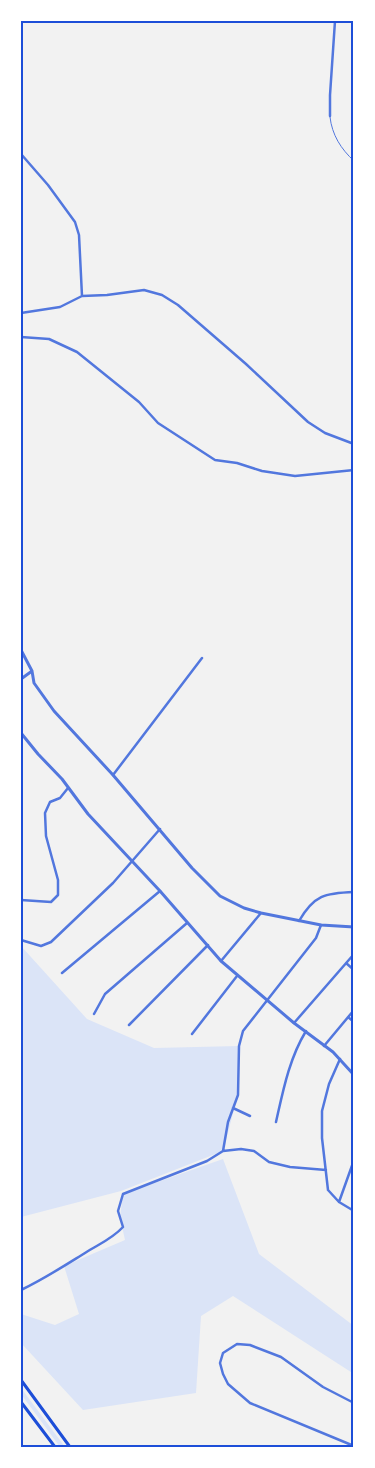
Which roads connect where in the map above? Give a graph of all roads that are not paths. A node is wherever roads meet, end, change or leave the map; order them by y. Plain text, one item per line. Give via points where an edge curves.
1 (335, 21) edge
2 (330, 116) joint
3 (21, 154) edge
4 (354, 162) edge
5 (82, 296) junction
6 (21, 313) edge
7 (21, 337) edge
8 (354, 444) edge
9 (354, 470) edge
10 (21, 650) edge
11 (202, 658) dead end
12 (32, 670) junction
13 (21, 679) edge
14 (21, 733) edge
15 (114, 775) junction
16 (68, 788) junction
17 (160, 829) junction
18 (131, 861) junction
19 (160, 891) junction
20 (354, 892) edge
21 (21, 900) edge
22 (262, 913) junction
23 (299, 921) junction
24 (187, 923) junction
25 (321, 925) junction
26 (354, 927) edge
27 (21, 940) edge
28 (208, 945) junction
29 (354, 954) edge
30 (221, 961) junction
31 (346, 964) junction
32 (354, 970) edge
33 (62, 974) dead end
34 (237, 976) junction
35 (267, 1000) junction
36 (354, 1010) edge
37 (94, 1014) dead end
38 (348, 1017) junction
39 (354, 1022) edge
40 (294, 1023) junction
41 (129, 1025) dead end
42 (306, 1032) junction
43 (192, 1034) dead end
44 (324, 1046) junction
45 (340, 1059) junction
46 (354, 1075) edge
47 (233, 1108) junction
48 (250, 1116) dead end
49 (276, 1122) dead end
50 (223, 1151) junction
51 (354, 1160) edge
52 (326, 1170) junction
53 (339, 1202) junction
54 (354, 1211) edge
55 (21, 1290) edge
56 (21, 1380) edge
57 (21, 1402) edge
58 (354, 1403) edge
59 (354, 1446) edge
60 (55, 1447) edge
61 (70, 1447) edge

1 - 2 street
2 - 4 lane via 338,142
3 - 5 street via 75,222 79,235
5 - 6 street via 60,307
5 - 8 street via 144,290 167,297 308,422 325,433
7 - 9 street via 49,339 77,352 139,402 158,423 215,460 295,476
10 - 12 street
11 - 15 street
12 - 13 street
12 - 15 street via 34,683 54,712
14 - 16 street
15 - 17 street
16 - 18 street
16 - 21 street via 60,798 50,802 45,813 46,836 58,880 58,895 51,902
17 - 18 street
17 - 22 street via 220,896
18 - 19 street
18 - 27 street via 113,883 51,942 40,946
19 - 24 street
19 - 33 street
20 - 23 street via 317,898
22 - 23 street
22 - 30 street
23 - 25 street
24 - 28 street
24 - 37 street via 105,994
25 - 26 street
25 - 35 street via 316,938
28 - 30 street
28 - 41 street
29 - 31 street
30 - 34 street
31 - 32 street
31 - 40 street
34 - 35 street
34 - 43 street
35 - 40 street
35 - 47 street via 243,1031 239,1046 238,1095
36 - 38 street
38 - 39 street
38 - 44 street
40 - 42 street
42 - 44 street
42 - 49 street via 286,1078
44 - 45 street
45 - 46 street
45 - 52 street via 322,1111
47 - 48 street
47 - 50 street
50 - 52 street via 254,1151 269,1162
50 - 55 street via 123,1194 118,1211 123,1226 114,1237
51 - 53 street
52 - 53 street via 328,1190
53 - 54 street
56 - 61 main road
57 - 60 main road
58 - 59 street via 323,1388 281,1357 250,1345 237,1344 223,1353 220,1364 228,1384 250,1403

